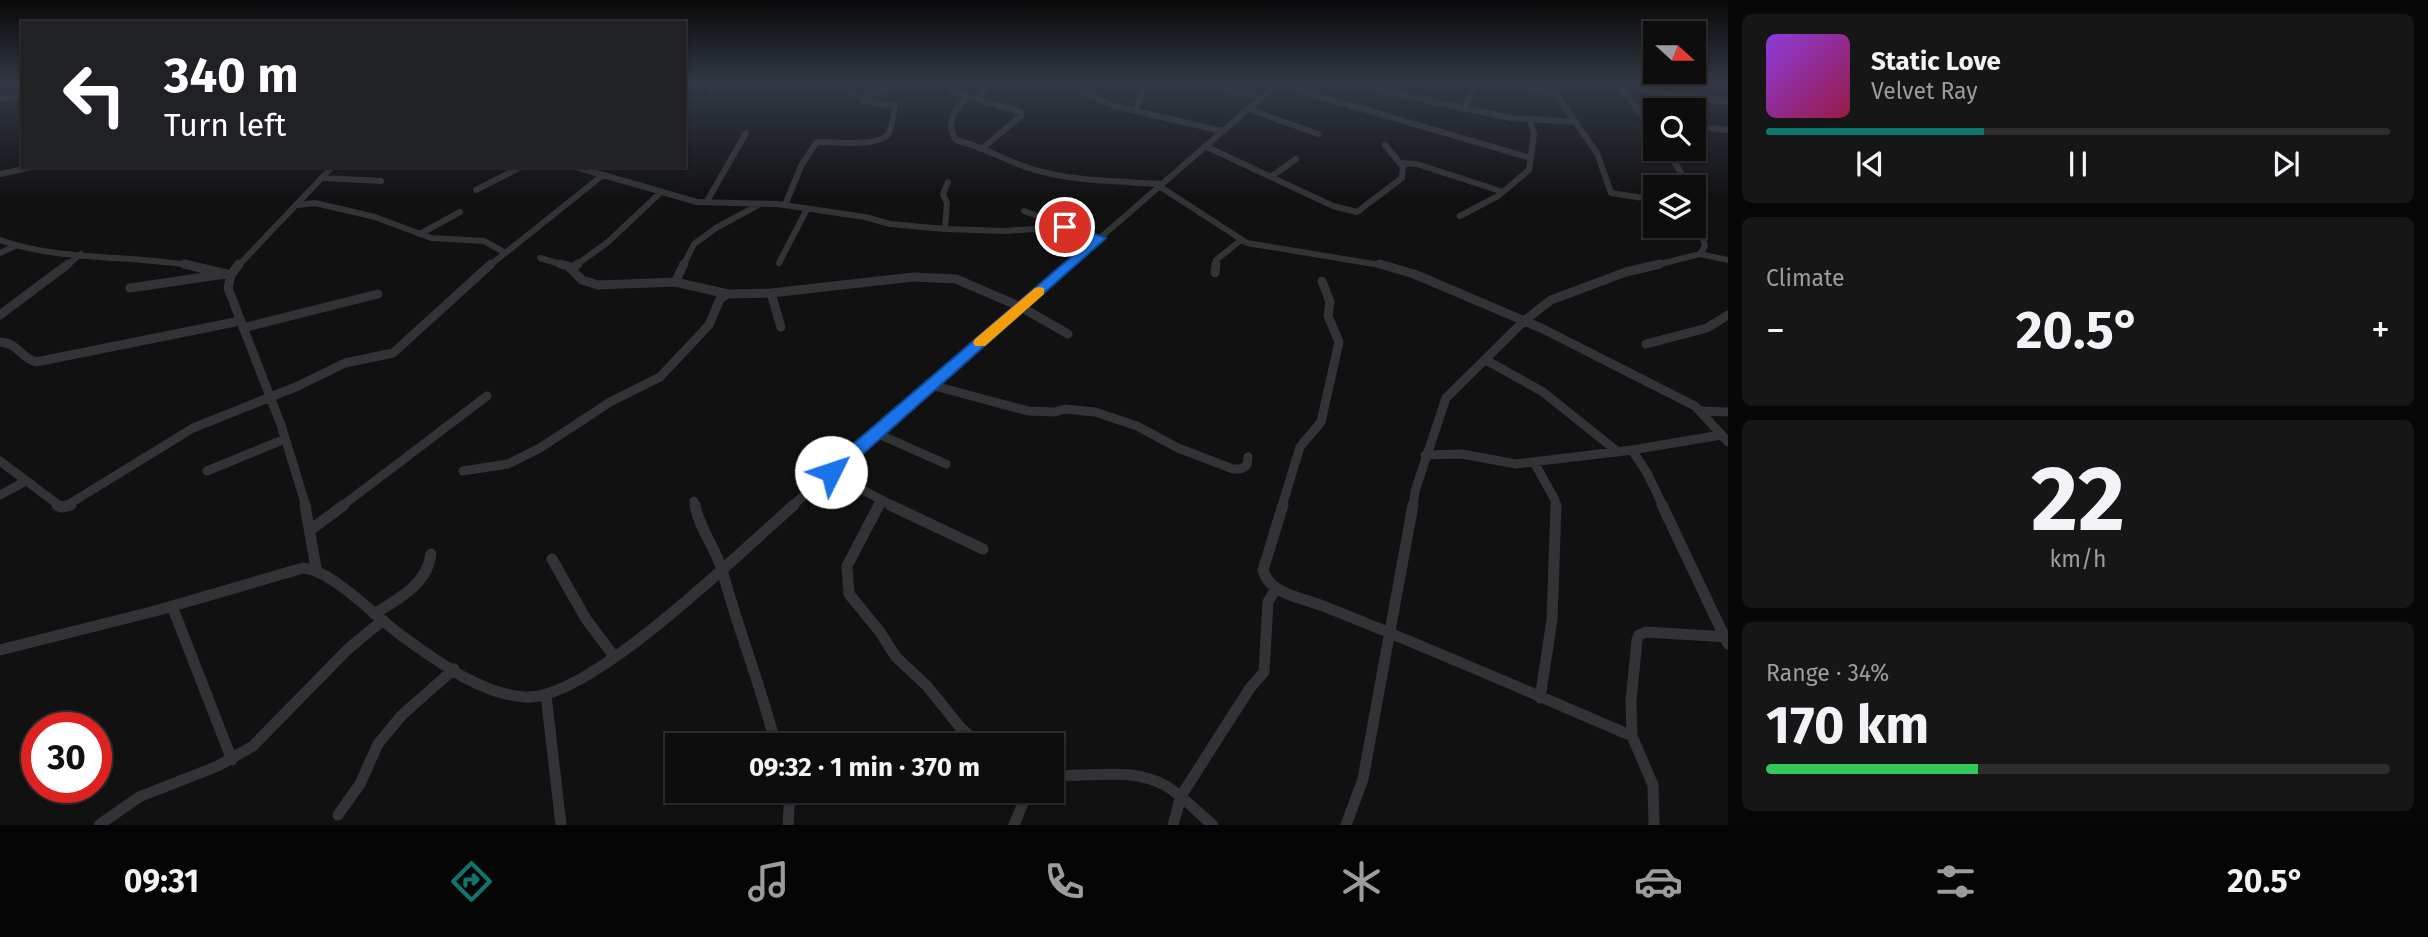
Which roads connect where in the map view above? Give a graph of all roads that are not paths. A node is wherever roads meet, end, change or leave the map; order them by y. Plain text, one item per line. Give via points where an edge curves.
1 (891, 122) edge
2 (952, 122) edge
3 (1015, 122) edge
4 (1183, 122) edge
5 (1233, 122) edge
6 (1283, 122) edge
7 (1406, 122) edge
8 (1530, 122) edge
9 (1564, 122) edge
10 (1576, 122) joint
11 (1706, 127) edge
12 (1222, 131) junction
13 (1727, 131) edge
14 (746, 133) dead end
15 (1318, 134) dead end
16 (1385, 145) dead end
17 (1205, 146) junction
18 (984, 148) junction
19 (1531, 158) junction
20 (1296, 159) dead end
21 (1400, 163) junction
22 (28, 168) edge
23 (331, 168) edge
24 (519, 168) edge
25 (585, 168) edge
26 (0, 174) edge
27 (603, 175) junction
28 (1272, 176) junction
29 (323, 178) junction
30 (381, 181) dead end
31 (948, 181) dead end
32 (1161, 185) junction
33 (476, 190) dead end
34 (1503, 192) junction
35 (660, 193) junction
36 (1643, 198) edge
37 (707, 201) junction
38 (763, 203) junction
39 (297, 205) junction
40 (785, 205) junction
41 (807, 209) junction
42 (1024, 211) dead end
43 (460, 212) dead end
44 (1460, 216) dead end
45 (1065, 227) junction
46 (945, 229) junction
47 (420, 234) junction
48 (1100, 238) junction
49 (1703, 238) edge
50 (0, 240) edge
51 (1241, 240) junction
52 (15, 246) junction
53 (504, 252) junction
54 (0, 253) edge
55 (81, 254) junction
56 (1700, 254) junction
57 (540, 258) dead end
58 (1728, 260) edge
59 (779, 263) dead end
60 (572, 268) junction
61 (1215, 273) dead end
62 (229, 274) junction
63 (1322, 281) dead end
64 (676, 282) junction
65 (130, 288) dead end
66 (771, 293) junction
67 (378, 294) dead end
68 (728, 294) junction
69 (1021, 307) junction
70 (0, 315) edge
71 (1728, 316) edge
72 (1524, 321) junction
73 (241, 324) junction
74 (781, 327) dead end
75 (1068, 334) dead end
76 (0, 342) edge
77 (1646, 344) dead end
78 (1486, 360) junction
79 (931, 385) junction
80 (272, 396) junction
81 (487, 396) dead end
82 (1702, 411) junction
83 (1728, 411) edge
84 (876, 433) junction
85 (285, 439) junction
86 (1725, 439) edge
87 (1632, 450) junction
88 (1618, 452) junction
89 (1425, 456) junction
90 (1248, 457) dead end
91 (0, 461) edge
92 (1534, 462) junction
93 (946, 464) dead end
94 (207, 471) dead end
95 (463, 471) dead end
96 (831, 472) junction
97 (24, 482) junction
98 (0, 495) edge
99 (881, 500) junction
100 (694, 501) dead end
101 (313, 528) junction
102 (983, 549) dead end
103 (431, 554) dead end
104 (552, 559) dead end
105 (721, 567) junction
106 (316, 568) junction
107 (1275, 590) junction
108 (172, 606) junction
109 (378, 617) junction
110 (1390, 632) junction
111 (1726, 639) edge
112 (0, 650) edge
113 (613, 654) junction
114 (454, 669) junction
115 (546, 695) junction
116 (1539, 698) junction
117 (773, 733) edge
118 (967, 733) edge
119 (1632, 736) junction
120 (232, 760) junction
121 (1064, 776) edge
122 (1181, 796) junction
123 (789, 803) edge
124 (1023, 803) edge
125 (338, 814) dead end
126 (99, 825) edge
127 (561, 825) edge
128 (788, 825) edge
129 (1014, 825) edge
130 (1173, 825) edge
131 (1213, 825) edge
132 (1346, 825) edge
133 (1654, 825) edge

1 - 40 street via 886,139 817,142
2 - 18 street via 956,141
3 - 18 street
4 - 12 street
5 - 12 street
6 - 15 street
7 - 19 street
8 - 19 street
9 - 10 street
10 - 36 street via 1600,159 1611,193
11 - 13 street
12 - 17 street
14 - 37 street
16 - 21 street
17 - 28 street
17 - 32 street
18 - 32 street via 1051,174
19 - 34 street via 1527,173
20 - 28 street
21 - 28 street via 1402,178 1357,212 1333,206
21 - 34 street via 1417,164
22 - 26 street
23 - 29 street
24 - 33 street
25 - 27 street
27 - 35 street
27 - 53 street
29 - 30 street
29 - 39 street
31 - 46 street via 943,194
32 - 48 street
32 - 51 street
34 - 44 street
35 - 37 street
35 - 60 street via 608,243
37 - 38 street
38 - 40 street
38 - 64 street via 694,244
39 - 47 street via 323,205 375,217
39 - 62 street
40 - 41 street
41 - 46 street
41 - 59 street
42 - 45 street
43 - 47 street
45 - 46 street via 1003,232
45 - 48 street
47 - 53 street via 484,241
48 - 69 street
49 - 56 street via 1705,246
50 - 52 street
51 - 61 street via 1216,260
51 - 72 street via 1277,250 1389,266
52 - 54 street
52 - 55 street
53 - 80 street via 393,353 345,363
55 - 62 street via 161,260
55 - 70 street
56 - 58 street
56 - 72 street via 1581,287 1551,300
57 - 60 street
60 - 64 street via 582,280 598,285
62 - 65 street
62 - 73 street via 228,288
63 - 107 street via 1330,302 1328,316 1339,342 1321,422 1300,447 1264,570
64 - 68 street
66 - 68 street
66 - 69 street via 939,277 970,284
66 - 74 street
67 - 73 street
68 - 95 street via 720,299 709,325 660,377 508,464
69 - 75 street
69 - 79 street
71 - 77 street via 1707,328
72 - 78 street
72 - 82 street
73 - 76 street via 181,331 36,362 20,348
73 - 80 street
78 - 88 street via 1543,392
78 - 89 street via 1452,388
79 - 84 street
79 - 90 street via 1028,411 1095,412 1233,469 1247,465
80 - 85 street
80 - 97 street via 193,428 69,506 61,507
81 - 101 street
82 - 83 street
82 - 86 street
84 - 93 street
84 - 96 street
85 - 94 street
85 - 101 street
86 - 87 street
87 - 88 street
87 - 111 street
88 - 92 street
89 - 92 street via 1462,454 1504,463
89 - 110 street
91 - 97 street
92 - 116 street via 1555,500 1557,518 1552,620
96 - 99 street
96 - 105 street
97 - 98 street
99 - 102 street
99 - 118 street via 847,566 849,594 895,657
100 - 105 street via 698,522
101 - 106 street
103 - 109 street via 432,568 423,579
104 - 113 street via 586,619
105 - 113 street via 656,625
105 - 117 street
106 - 108 street
106 - 109 street
107 - 110 street
107 - 122 street via 1268,602 1264,671
108 - 112 street
108 - 120 street
109 - 114 street
109 - 120 street via 253,746
110 - 116 street
110 - 132 street via 1363,779
111 - 119 street via 1639,635
113 - 115 street via 568,686
114 - 115 street via 479,684 521,698
114 - 125 street via 402,715 378,744 360,784
115 - 127 street
116 - 119 street
119 - 133 street via 1653,785
120 - 126 street via 151,790
121 - 122 street via 1116,773 1141,777
122 - 130 street
122 - 131 street
123 - 128 street
124 - 129 street

